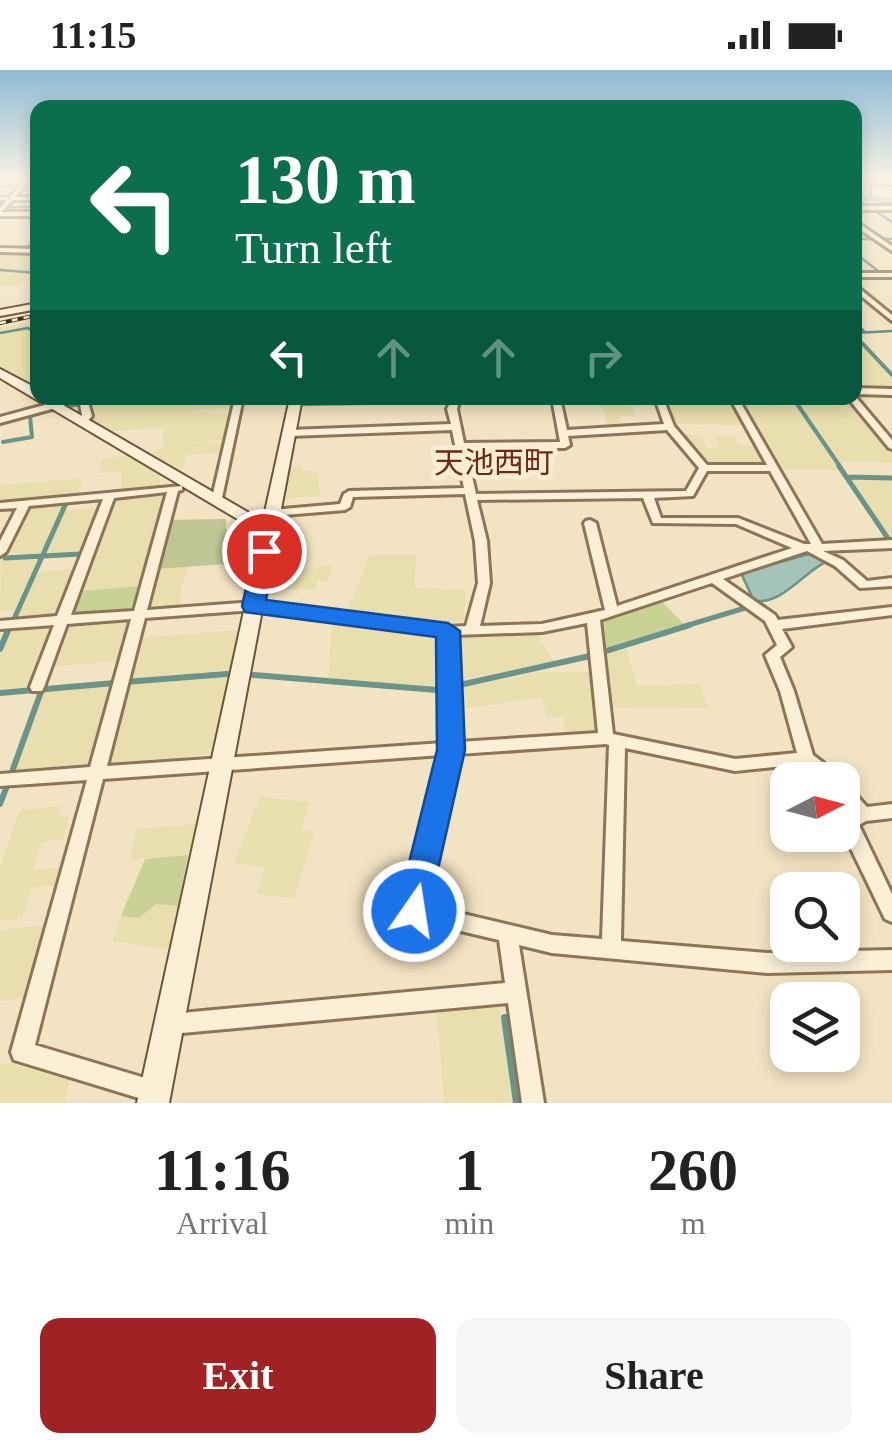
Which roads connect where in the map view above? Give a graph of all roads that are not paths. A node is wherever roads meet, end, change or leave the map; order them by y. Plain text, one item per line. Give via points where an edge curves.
1 (862, 228) edge
2 (862, 238) edge
3 (877, 238) junction
4 (892, 238) edge
5 (892, 249) edge
6 (0, 250) edge
7 (30, 251) edge
8 (862, 275) edge
9 (892, 275) edge
10 (862, 297) edge
11 (30, 307) edge
12 (0, 313) edge
13 (892, 319) edge
14 (0, 373) edge
15 (30, 390) edge
16 (892, 392) edge
17 (862, 394) edge
18 (33, 405) edge
19 (56, 405) edge
20 (85, 405) edge
21 (238, 405) edge
22 (295, 405) edge
23 (453, 405) edge
24 (557, 405) edge
25 (661, 405) edge
26 (738, 405) edge
27 (862, 405) edge
28 (0, 420) edge
29 (84, 421) junction
30 (456, 427) junction
31 (670, 427) junction
32 (562, 432) junction
33 (289, 434) junction
34 (460, 446) junction
35 (892, 446) edge
36 (704, 468) junction
37 (774, 468) junction
38 (195, 485) junction
39 (173, 488) junction
40 (470, 494) junction
41 (110, 495) junction
42 (648, 496) junction
43 (216, 498) junction
44 (26, 503) junction
45 (0, 506) edge
46 (270, 522) junction
47 (590, 523) dead end
48 (892, 544) edge
49 (810, 547) junction
50 (0, 552) edge
51 (713, 578) junction
52 (892, 582) edge
53 (254, 606) junction
54 (892, 611) edge
55 (612, 612) junction
56 (139, 614) junction
57 (592, 618) junction
58 (62, 620) junction
59 (0, 624) edge
60 (776, 625) junction
61 (472, 630) junction
62 (448, 631) junction
63 (37, 688) dead end
64 (612, 739) junction
65 (451, 750) junction
66 (806, 758) junction
67 (811, 762) edge
68 (221, 765) junction
69 (97, 772) junction
70 (0, 780) edge
71 (860, 810) edge
72 (892, 812) edge
73 (864, 814) junction
74 (892, 913) edge
75 (508, 934) junction
76 (612, 949) junction
77 (892, 960) edge
78 (517, 992) junction
79 (169, 1024) junction
80 (154, 1098) edge
81 (533, 1103) edge

1 - 3 street
2 - 3 street
3 - 4 street
3 - 5 street
6 - 7 street
8 - 9 street
10 - 13 street
11 - 12 street
14 - 15 street
16 - 17 street
18 - 28 street
19 - 29 street
20 - 29 street
21 - 43 street
22 - 33 street
23 - 30 street
24 - 32 street
25 - 31 street
26 - 37 street
27 - 35 street
29 - 38 street
30 - 33 street
30 - 34 street
31 - 32 street
31 - 36 street
32 - 34 street via 564,444
33 - 46 street
34 - 40 street
36 - 37 street
36 - 42 street via 689,494
37 - 49 street
38 - 39 street
38 - 43 street
39 - 41 street
39 - 56 street
40 - 42 street
40 - 46 street via 349,494 344,507
40 - 61 street via 484,583
41 - 44 street
41 - 58 street
42 - 49 street via 657,521 738,521
43 - 46 street
44 - 45 street
44 - 50 street
46 - 53 street
47 - 55 street
48 - 49 street
49 - 51 street
49 - 52 street via 864,586
51 - 55 street
51 - 60 street
53 - 56 street
53 - 62 street
53 - 68 street
54 - 60 street
55 - 57 street
56 - 58 street
56 - 69 street
57 - 61 street
57 - 64 street
58 - 59 street
58 - 63 street
60 - 66 street via 785,647 772,656
61 - 62 street
62 - 65 street
64 - 65 street
64 - 66 street via 734,765
64 - 76 street
65 - 68 street
65 - 75 street via 414,911
66 - 67 street
68 - 69 street
68 - 79 street
69 - 70 street
69 - 80 street via 22,1052
71 - 73 street
72 - 73 street
73 - 74 street via 850,828
75 - 76 street
75 - 78 street
76 - 77 street via 767,963
78 - 79 street
78 - 81 street
79 - 80 street

